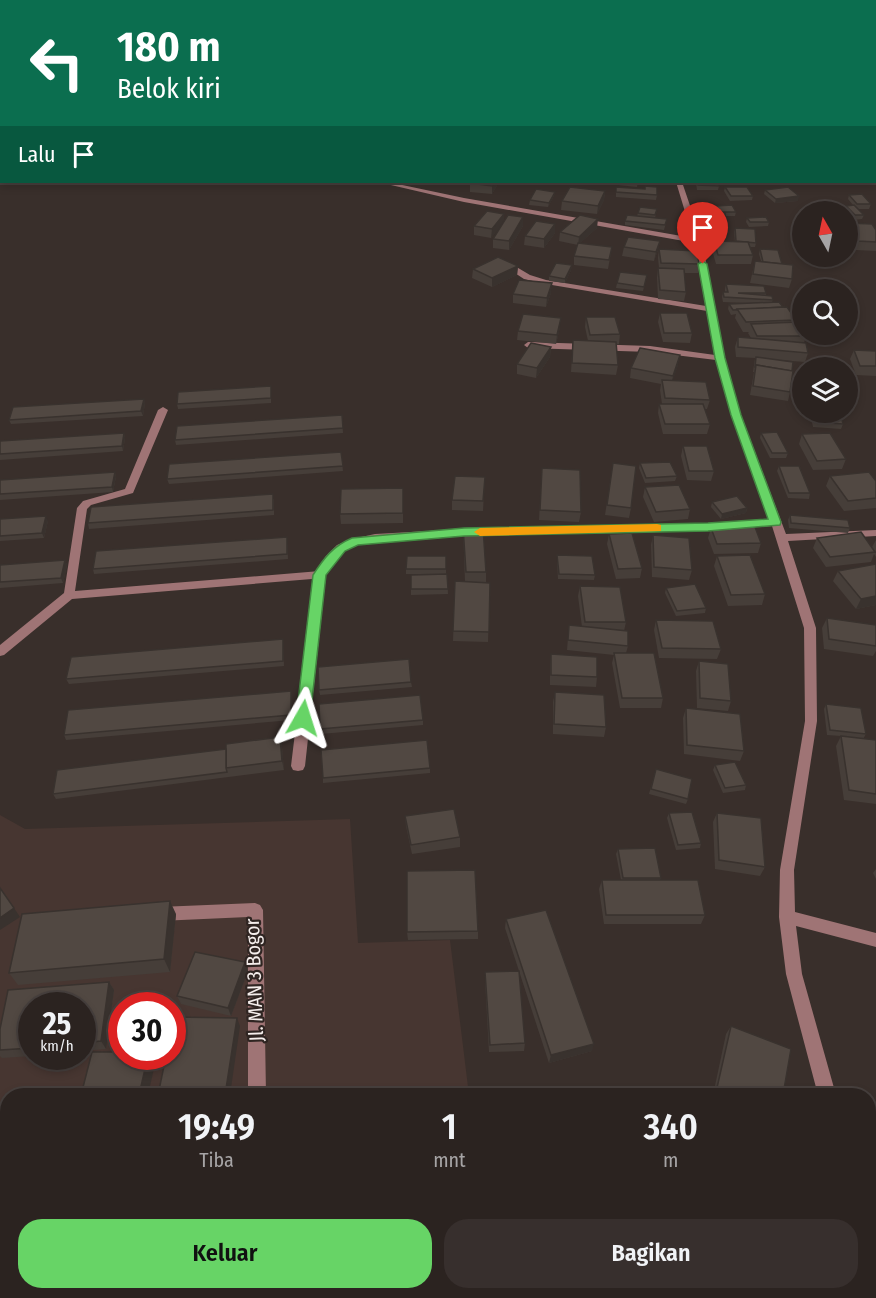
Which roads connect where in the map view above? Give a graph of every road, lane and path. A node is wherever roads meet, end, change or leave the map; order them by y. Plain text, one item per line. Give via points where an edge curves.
1 (385, 183) edge
2 (679, 183) edge
3 (698, 241) junction
4 (505, 264) edge
5 (712, 309) junction
6 (528, 345) edge
7 (720, 358) junction
8 (164, 410) dead end
9 (776, 522) junction
10 (876, 533) edge
11 (782, 537) junction
12 (320, 575) junction
13 (69, 595) junction
14 (0, 652) edge
15 (298, 766) dead end
16 (143, 915) edge
17 (787, 917) junction
18 (876, 940) edge
19 (257, 1088) edge
20 (825, 1088) edge

1 - 3 street via 454,199
2 - 3 street
3 - 5 street
4 - 5 street via 546,282
5 - 7 street
6 - 7 street via 650,349
7 - 9 street via 736,415
8 - 13 street via 129,491 87,503 82,508
9 - 11 street
9 - 12 street via 375,538 341,548
10 - 11 street
11 - 17 street via 807,618 812,662 811,721 787,870
12 - 13 street
12 - 15 street
13 - 14 street
16 - 19 street, Jl. MAN 3 Bogor via 255,910
17 - 18 street
17 - 20 street via 794,974

